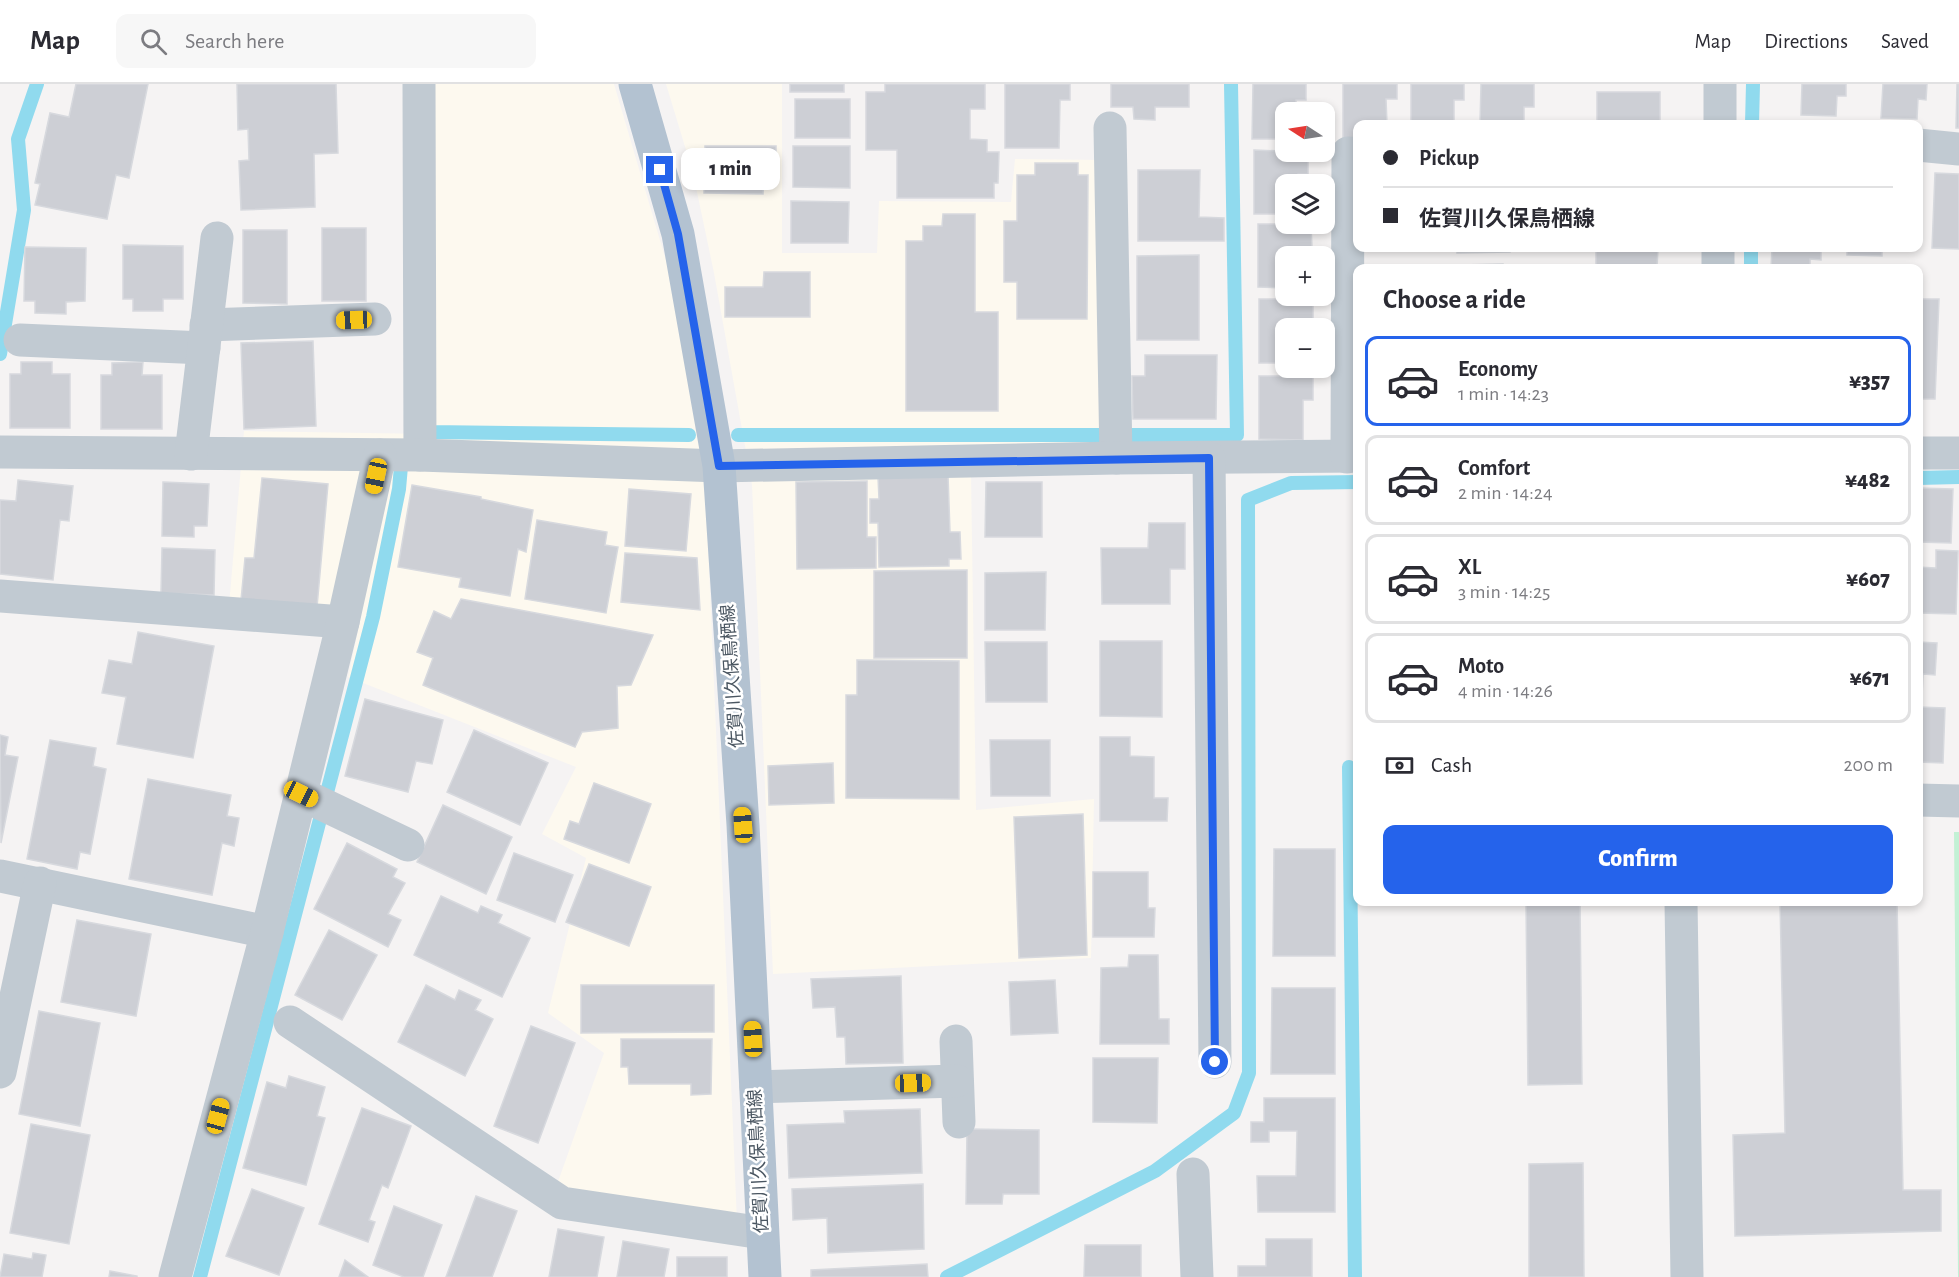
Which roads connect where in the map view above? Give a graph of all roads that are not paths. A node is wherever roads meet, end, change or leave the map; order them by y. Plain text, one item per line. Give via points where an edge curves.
1 (419, 84) edge
2 (635, 84) edge
3 (1720, 84) edge
4 (1720, 120) edge
5 (1110, 128) dead end
6 (1923, 145) edge
7 (1959, 149) edge
8 (1353, 154) edge
9 (217, 238) dead end
10 (375, 319) dead end
11 (205, 336) junction
12 (20, 340) dead end
13 (420, 437) junction
14 (0, 452) edge
15 (1923, 453) edge
16 (1959, 453) edge
17 (191, 454) junction
18 (380, 455) junction
19 (1352, 456) edge
20 (1116, 458) junction
21 (1209, 458) junction
22 (719, 466) junction
23 (0, 596) edge
24 (343, 622) junction
25 (301, 794) junction
26 (1923, 800) edge
27 (1959, 801) edge
28 (408, 845) dead end
29 (0, 876) edge
30 (40, 883) junction
31 (1681, 906) edge
32 (267, 932) junction
33 (290, 1022) dead end
34 (956, 1041) dead end
35 (1215, 1062) dead end
36 (0, 1072) edge
37 (957, 1082) junction
38 (756, 1087) junction
39 (958, 1122) dead end
40 (1193, 1174) dead end
41 (762, 1233) junction
42 (175, 1277) edge
43 (765, 1277) edge
44 (1197, 1277) edge
45 (1687, 1277) edge

1 - 13 street
2 - 22 main road, 佐賀川久保鳥栖線 via 678,234
3 - 4 street
5 - 20 street
6 - 7 street
8 - 19 street via 1348,153
9 - 11 street
10 - 11 street
11 - 12 street
11 - 17 street
13 - 18 street
13 - 22 street
14 - 17 street
15 - 16 street
17 - 18 street
18 - 24 street
19 - 21 street
20 - 21 street
20 - 22 street
21 - 35 street
22 - 38 main road, 佐賀川久保鳥栖線
23 - 24 street
24 - 25 street
25 - 28 street
25 - 32 street
26 - 27 street
29 - 30 street
30 - 32 street
30 - 36 street
31 - 45 street
32 - 42 street
33 - 41 street via 561,1203
34 - 37 street
37 - 38 street
37 - 39 street
38 - 41 main road, 佐賀川久保鳥栖線
40 - 44 street
41 - 43 main road, 佐賀川久保鳥栖線

